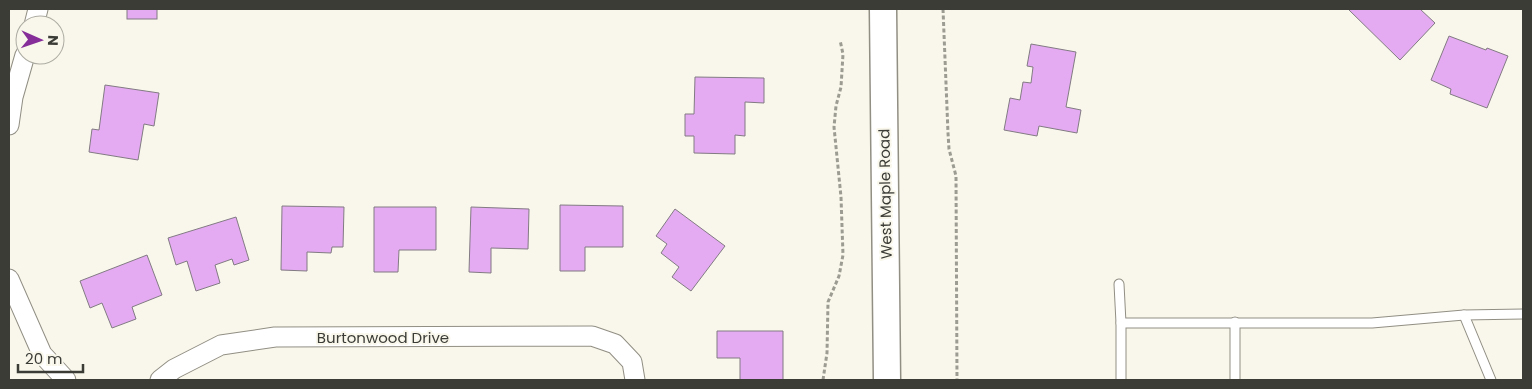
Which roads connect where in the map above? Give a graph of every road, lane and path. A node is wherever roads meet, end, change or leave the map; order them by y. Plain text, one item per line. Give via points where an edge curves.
1 (883, 9) edge
2 (944, 9) edge
3 (840, 40) dead end
4 (22, 65) edge
5 (9, 125) edge
6 (9, 279) edge
7 (1120, 284) dead end
8 (1523, 314) edge
9 (1464, 316) junction
10 (1235, 322) junction
11 (1121, 323) junction
12 (66, 380) edge
13 (160, 380) edge
14 (634, 380) edge
15 (823, 380) edge
16 (887, 380) edge
17 (957, 380) edge
18 (1120, 380) edge
19 (1235, 380) edge
20 (1491, 380) edge

1 - 16 main road, West Maple Road
2 - 17 path via 949,149 956,176
3 - 15 path via 843,54 841,87 834,127 843,255 839,276 828,302
4 - 5 street
6 - 12 street via 42,354
7 - 11 lane
8 - 9 lane
9 - 10 lane via 1372,323
9 - 20 lane
10 - 11 lane
10 - 19 lane
11 - 18 lane
13 - 14 street, Burtonwood Drive via 174,369 221,345 275,337 592,336 615,344 632,362

